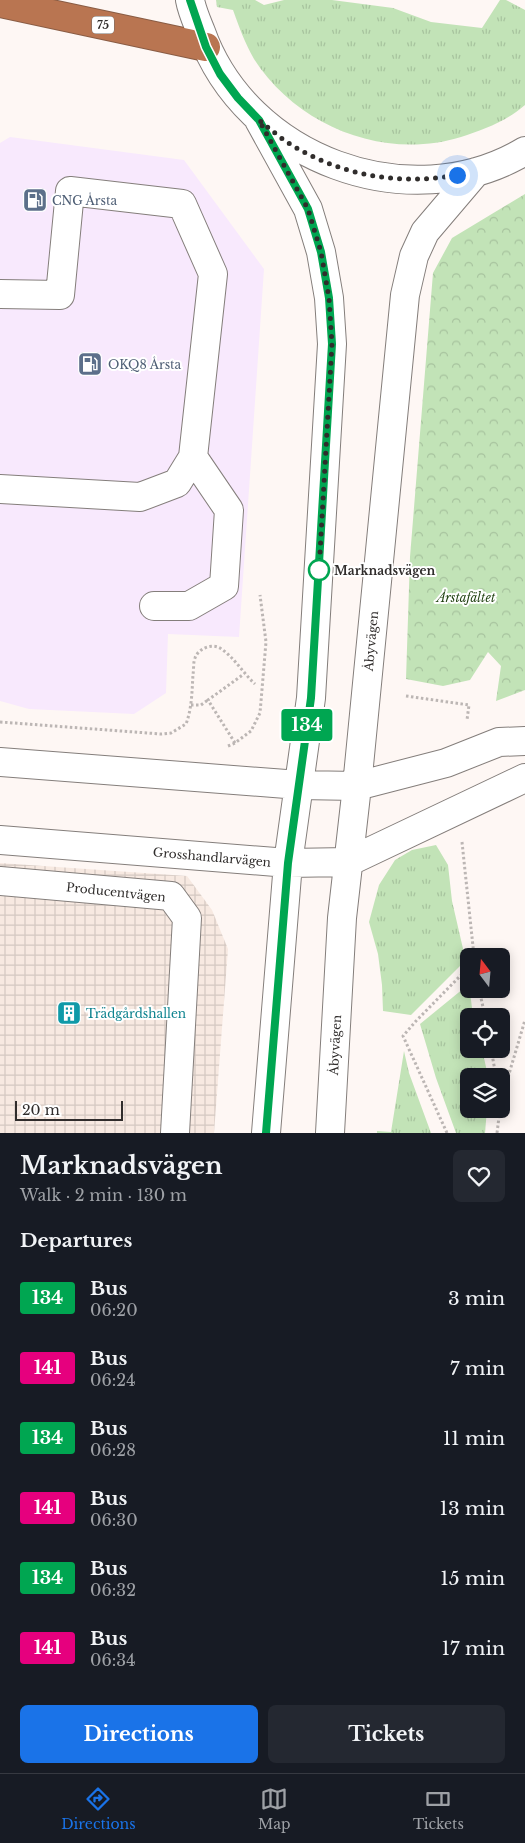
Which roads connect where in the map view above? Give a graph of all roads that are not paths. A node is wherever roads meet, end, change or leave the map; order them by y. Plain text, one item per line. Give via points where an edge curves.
1 (0, 2) edge
2 (190, 2) edge
3 (206, 47) junction
4 (259, 120) junction
5 (525, 151) edge
6 (476, 172) junction
7 (0, 294) edge
8 (194, 457) junction
9 (0, 489) edge
10 (154, 606) dead end
11 (525, 742) edge
12 (0, 762) edge
13 (525, 778) edge
14 (299, 785) junction
15 (358, 786) junction
16 (0, 840) edge
17 (348, 862) junction
18 (288, 863) junction
19 (0, 881) edge
20 (175, 1133) edge
21 (266, 1133) edge
22 (330, 1133) edge

1 - 3 highway, 75
2 - 3 street
3 - 4 street via 220,74
4 - 6 street via 290,144 361,174 399,179 438,179
4 - 14 street via 308,209 321,252 330,307 332,344 311,698
5 - 6 street
6 - 15 street, Åbyvägen via 425,232 414,256 405,295
7 - 8 street via 60,295 70,191 182,204 213,274
8 - 9 street via 177,483 140,497
8 - 10 street via 229,510 224,586 189,606
11 - 15 street via 499,742 446,763
12 - 14 street
13 - 17 street, Grosshandlarvägen
14 - 15 street
14 - 18 street
15 - 17 street, Åbyvägen
16 - 18 street, Grosshandlarvägen
17 - 18 street, Grosshandlarvägen
17 - 22 street, Åbyvägen
18 - 21 street
19 - 20 street, Producentvägen via 171,896 187,918

